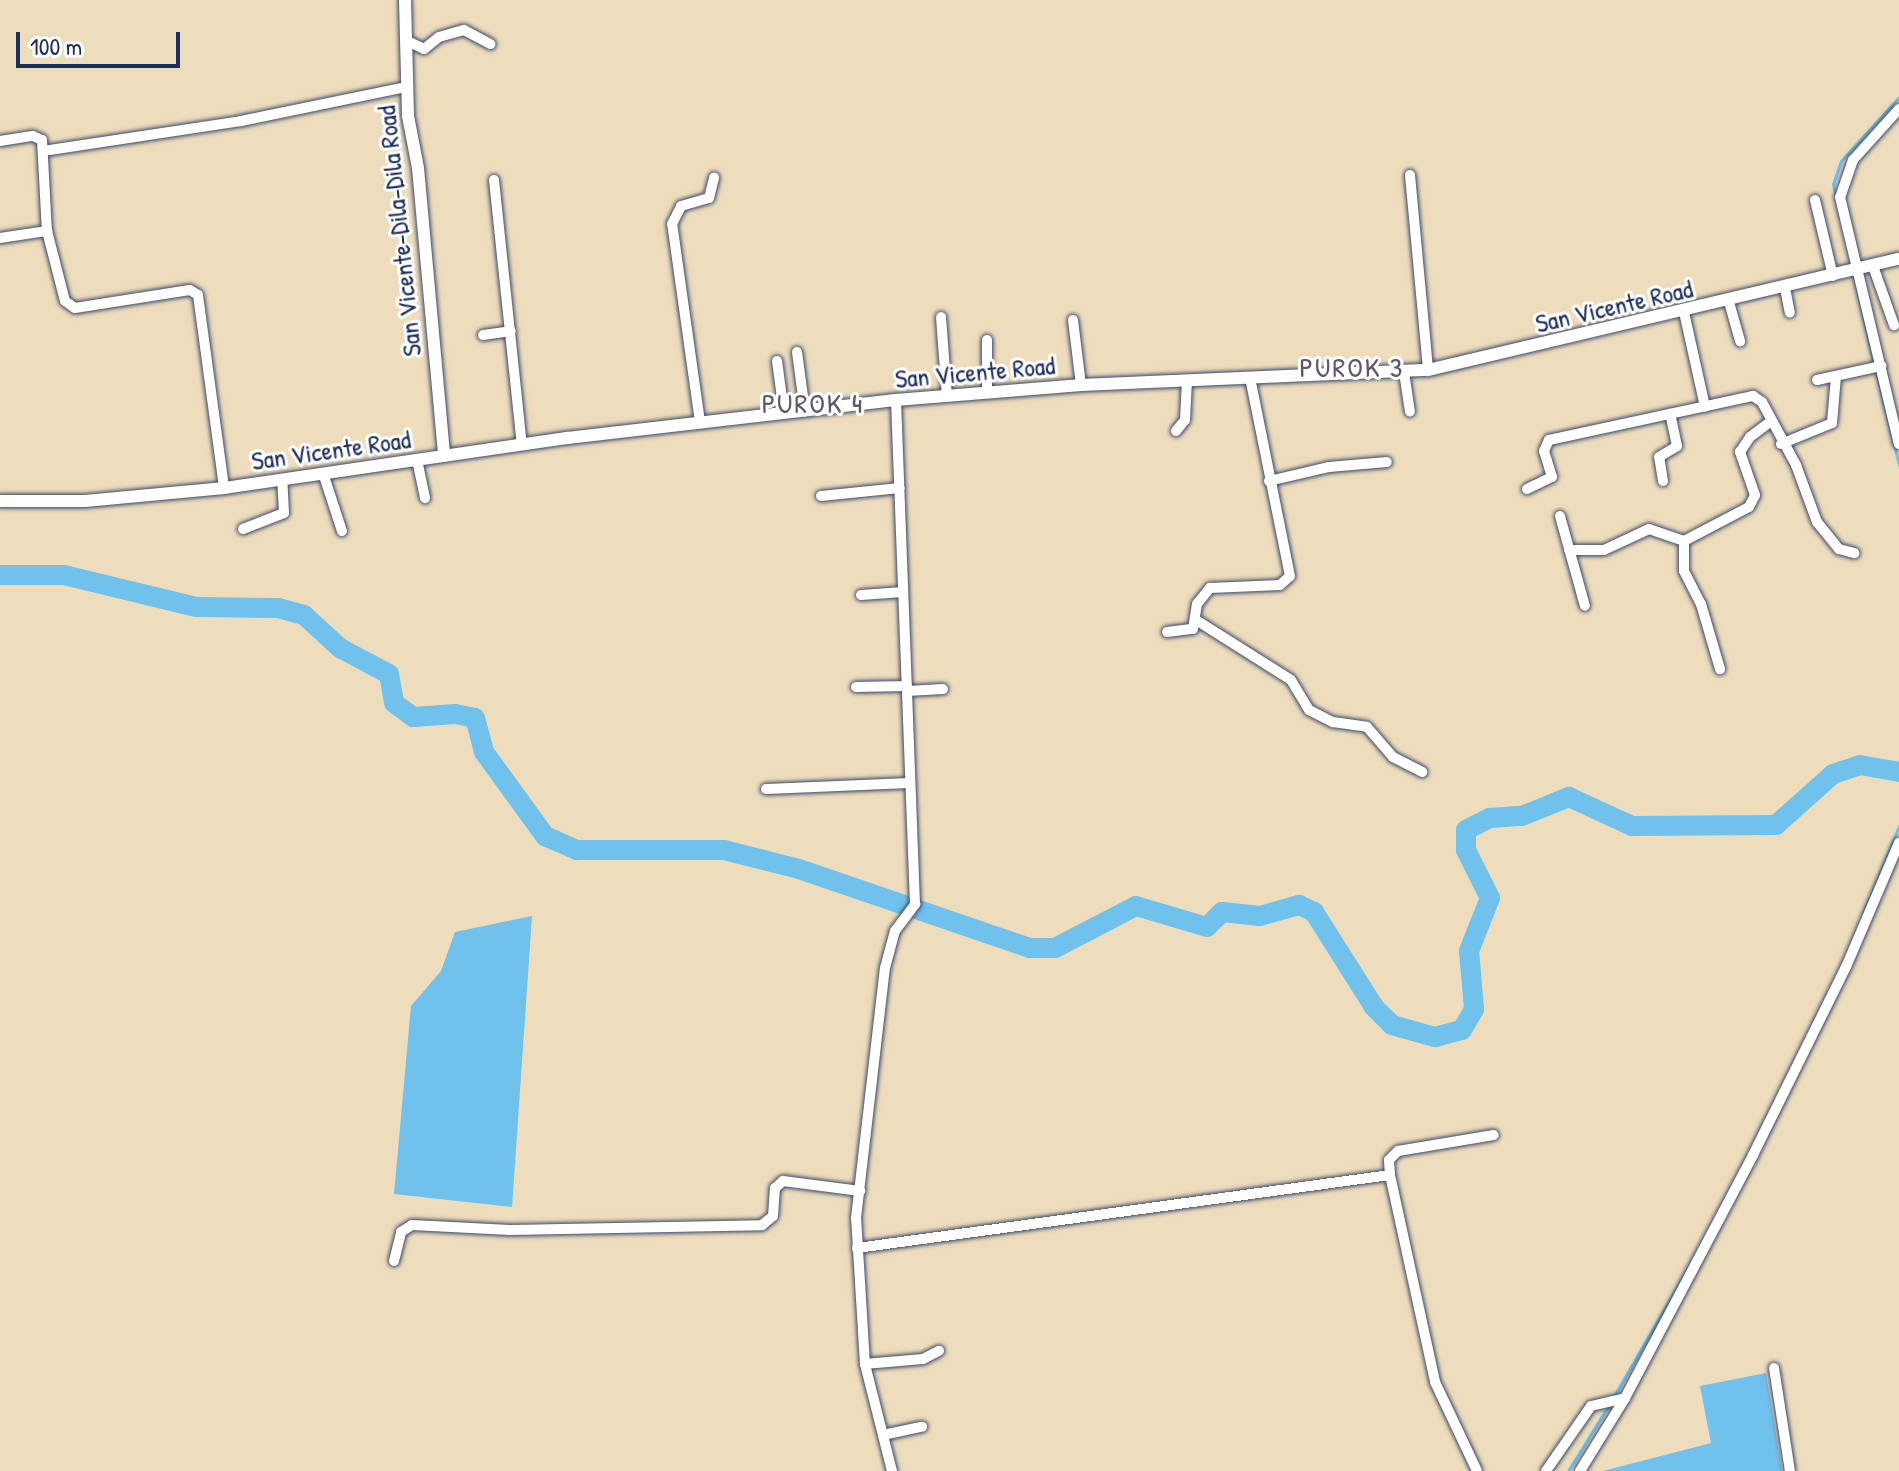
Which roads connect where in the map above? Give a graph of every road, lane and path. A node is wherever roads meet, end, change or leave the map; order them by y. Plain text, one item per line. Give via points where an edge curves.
1 (405, 0) edge
2 (405, 40) junction
3 (490, 44) dead end
4 (406, 87) junction
5 (1899, 109) edge
6 (0, 141) edge
7 (43, 151) junction
8 (1410, 175) dead end
9 (714, 178) dead end
10 (494, 180) dead end
11 (1815, 200) dead end
12 (47, 231) junction
13 (0, 238) edge
14 (1899, 259) edge
15 (1873, 266) junction
16 (1858, 270) junction
17 (1833, 276) junction
18 (1785, 288) junction
19 (1729, 302) junction
20 (1684, 312) junction
21 (1790, 313) dead end
22 (941, 317) dead end
23 (1073, 320) dead end
24 (1894, 325) dead end
25 (511, 331) junction
26 (483, 335) dead end
27 (987, 340) dead end
28 (1740, 341) dead end
29 (797, 352) dead end
30 (777, 361) dead end
31 (1881, 366) junction
32 (1428, 370) junction
33 (1404, 372) junction
34 (1836, 376) junction
35 (1250, 378) junction
36 (1187, 380) junction
37 (1817, 380) dead end
38 (1081, 385) junction
39 (987, 392) junction
40 (947, 396) junction
41 (896, 400) junction
42 (1705, 407) junction
43 (805, 411) junction
44 (1410, 412) dead end
45 (784, 413) junction
46 (1670, 414) junction
47 (700, 422) junction
48 (1770, 422) junction
49 (1176, 431) dead end
50 (1781, 444) junction
51 (1899, 444) edge
52 (522, 445) junction
53 (444, 456) junction
54 (417, 460) junction
55 (1387, 462) dead end
56 (323, 473) junction
57 (282, 479) junction
58 (1269, 481) junction
59 (1663, 481) dead end
60 (224, 488) junction
61 (900, 488) junction
62 (1527, 489) dead end
63 (821, 496) dead end
64 (425, 498) dead end
65 (0, 501) edge
66 (1560, 516) dead end
67 (243, 529) dead end
68 (342, 531) dead end
69 (1684, 541) junction
70 (1569, 550) junction
71 (1854, 553) dead end
72 (903, 592) junction
73 (861, 595) dead end
74 (1585, 606) dead end
75 (1196, 620) junction
76 (1167, 632) dead end
77 (1720, 669) dead end
78 (856, 687) dead end
79 (907, 689) junction
80 (943, 689) dead end
81 (1422, 772) dead end
82 (910, 783) junction
83 (766, 789) dead end
84 (1899, 843) edge
85 (1494, 1135) dead end
86 (1390, 1175) junction
87 (860, 1191) junction
88 (857, 1248) junction
89 (394, 1261) dead end
90 (939, 1351) dead end
91 (865, 1364) junction
92 (1774, 1368) dead end
93 (1620, 1399) junction
94 (922, 1427) dead end
95 (883, 1435) junction
96 (892, 1471) edge
97 (1477, 1471) edge
98 (1546, 1471) edge
99 (1580, 1471) edge
100 (1790, 1471) edge

1 - 2 street, San Vicente-Dila-Dila Road
2 - 3 street via 424,49 439,37 464,30
2 - 4 street, San Vicente-Dila-Dila Road
4 - 7 street via 241,121
4 - 53 street, San Vicente-Dila-Dila Road
5 - 16 street via 1861,149 1842,181 1840,197
6 - 7 street via 33,136 42,140
7 - 12 street
8 - 32 street
9 - 47 street via 709,198 681,206 672,224
10 - 25 street
11 - 17 street
12 - 13 street
12 - 60 street via 62,299 75,308 190,290 198,295
14 - 15 street, San Vicente Road
15 - 16 street, San Vicente Road
15 - 24 street
16 - 17 street, San Vicente Road
16 - 31 street
17 - 18 street, San Vicente Road
18 - 19 street, San Vicente Road
18 - 21 street
19 - 20 street, San Vicente Road
19 - 28 street
20 - 32 street, San Vicente Road
20 - 42 street
22 - 40 street
23 - 38 street
25 - 26 street
25 - 52 street
27 - 39 street
29 - 43 street
30 - 45 street
31 - 34 street
31 - 51 street
32 - 33 street, San Vicente Road
33 - 35 street, San Vicente Road
33 - 44 street
34 - 37 street
34 - 50 street via 1838,402 1832,423
35 - 36 street, San Vicente Road
35 - 58 street
36 - 38 street, San Vicente Road
36 - 49 street via 1185,420
38 - 39 street, San Vicente Road
39 - 40 street, San Vicente Road
40 - 41 street, San Vicente Road
41 - 43 street, San Vicente Road
41 - 61 street
42 - 46 street
42 - 48 street via 1753,396 1762,402
43 - 45 street, San Vicente Road
45 - 47 street, San Vicente Road
46 - 59 street via 1677,446 1659,457
46 - 62 street via 1549,440 1544,451 1552,477
47 - 52 street, San Vicente Road
48 - 50 street
48 - 69 street via 1740,452 1755,492 1752,505
50 - 71 street via 1796,465 1817,522 1839,549
52 - 53 street, San Vicente Road
53 - 54 street, San Vicente Road
54 - 56 street, San Vicente Road
54 - 64 street
55 - 58 street
56 - 57 street, San Vicente Road
56 - 68 street
57 - 60 street, San Vicente Road
57 - 67 street via 284,513
58 - 75 street via 1291,564 1288,579 1280,585 1210,588 1197,604
60 - 65 street, San Vicente Road via 85,501
61 - 63 street
61 - 72 street
66 - 70 street
69 - 70 street via 1649,529 1604,550
69 - 77 street via 1684,571 1701,604
70 - 74 street
72 - 73 street
72 - 79 street
75 - 76 street via 1188,632
75 - 81 street via 1291,680 1309,710 1333,722 1367,727 1393,757
78 - 79 street
79 - 80 street
79 - 82 street
82 - 83 street
82 - 87 street via 915,904 895,931 885,968
84 - 93 street via 1787,1088
85 - 86 street via 1398,1151 1389,1160
86 - 88 street
86 - 97 street via 1435,1382
87 - 88 street
87 - 89 street via 783,1181 775,1188 773,1216 762,1225 510,1230 412,1225 401,1232
88 - 91 street
90 - 91 street via 923,1359
91 - 95 street
92 - 100 street
93 - 98 street via 1597,1404
93 - 99 street
94 - 95 street
95 - 96 street

